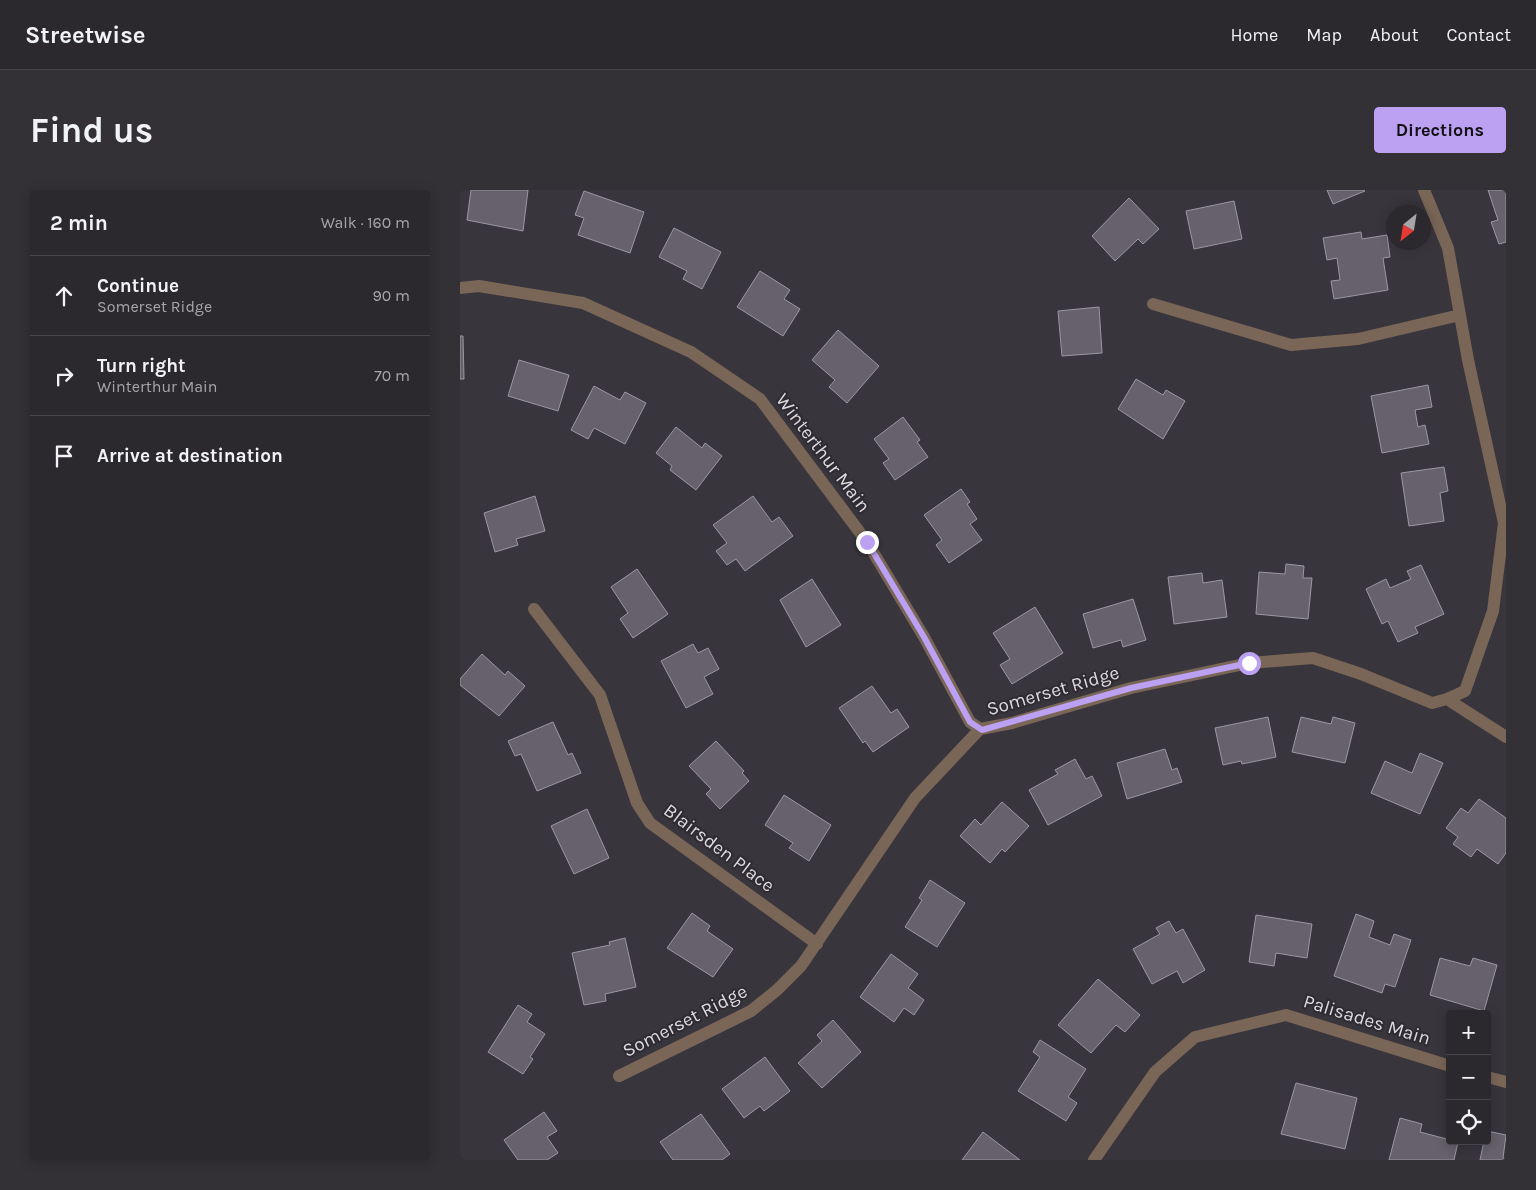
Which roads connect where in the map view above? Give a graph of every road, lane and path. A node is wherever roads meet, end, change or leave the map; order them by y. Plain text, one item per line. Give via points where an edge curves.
1 (1424, 190) edge
2 (460, 288) edge
3 (1153, 304) dead end
4 (1460, 315) junction
5 (534, 609) dead end
6 (1447, 699) junction
7 (980, 729) junction
8 (1506, 738) edge
9 (817, 944) junction
10 (1446, 1065) edge
11 (619, 1076) dead end
12 (1491, 1079) edge
13 (1506, 1082) edge
14 (1094, 1160) edge

1 - 4 street via 1448,248
2 - 7 street, Winterthur Main via 479,286 583,303 691,352 760,399 867,542 970,722
3 - 4 street via 1291,344 1358,339
4 - 6 street via 1504,523 1493,611 1465,691
5 - 9 street, Blairsden Place via 600,695 637,803 650,823
6 - 7 street, Somerset Ridge via 1432,702 1313,658 1240,665 1131,688
6 - 8 street
7 - 9 street, Somerset Ridge via 915,798
9 - 11 street, Somerset Ridge via 801,966 751,1011
10 - 14 street, Palisades Main via 1286,1015 1195,1037 1155,1072
12 - 13 street

